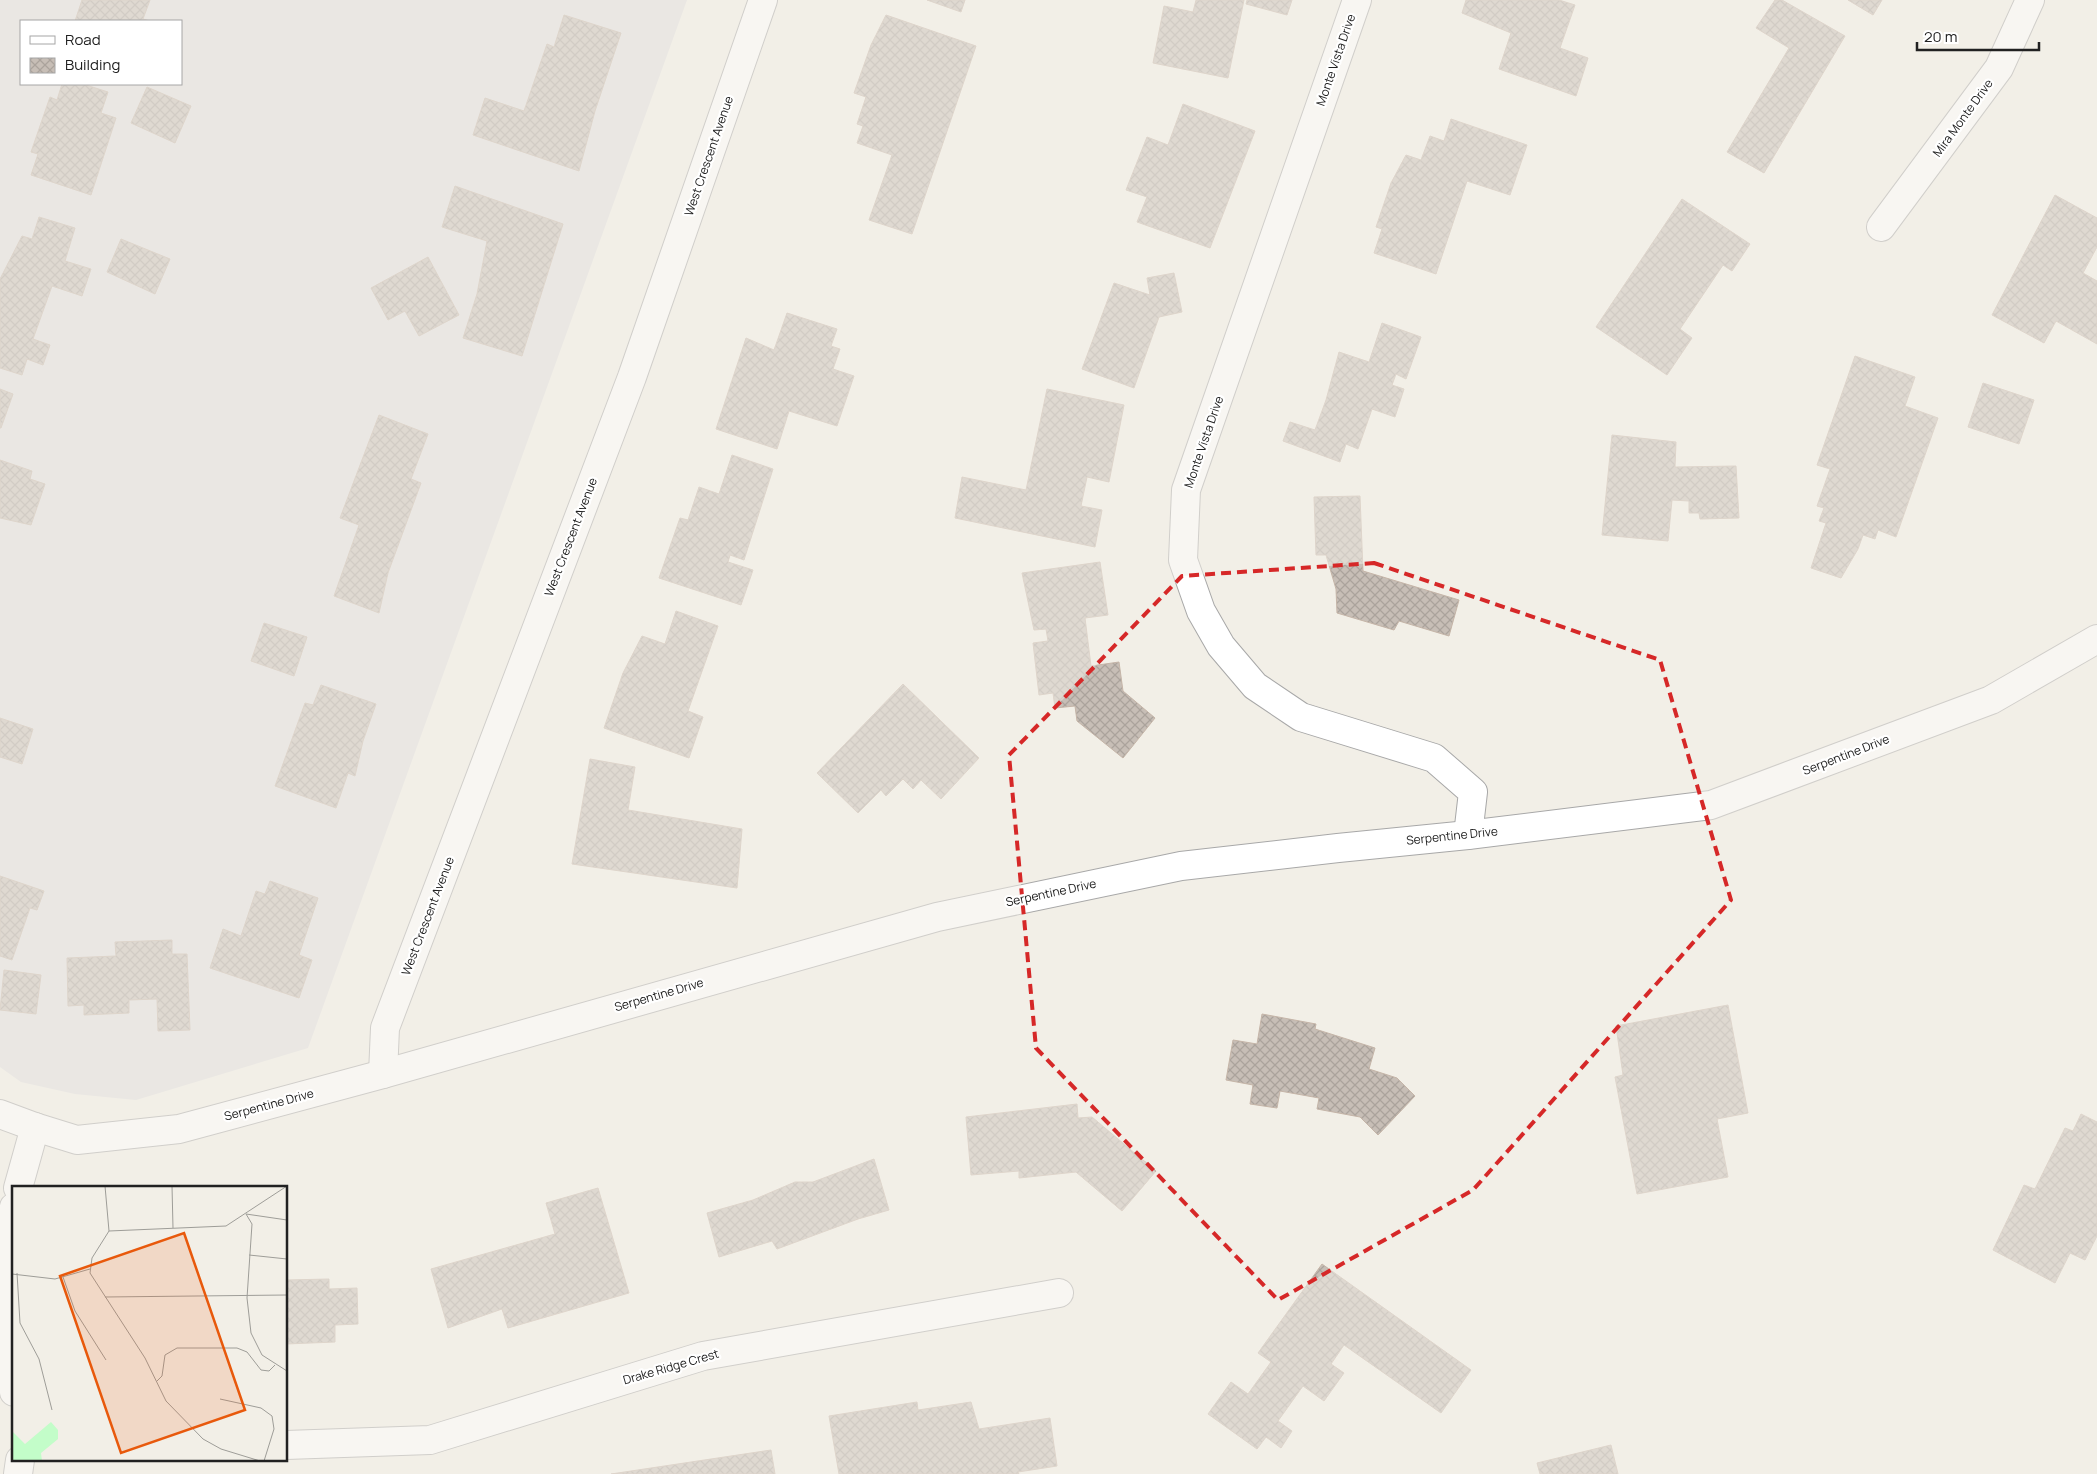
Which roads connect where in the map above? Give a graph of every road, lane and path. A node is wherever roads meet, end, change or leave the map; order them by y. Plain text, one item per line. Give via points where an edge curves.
1 (763, 0) edge
2 (1357, 0) edge
3 (2030, 0) edge
4 (1881, 227) dead end
5 (2097, 639) edge
6 (1468, 836) junction
7 (383, 1074) junction
8 (0, 1114) edge
9 (35, 1127) junction
10 (19, 1186) edge
11 (12, 1216) edge
12 (1058, 1293) dead end
13 (12, 1378) edge
14 (288, 1445) edge

1 - 7 street, West Crescent Avenue via 632,377 385,1028
2 - 6 street, Monte Vista Drive via 1186,490 1183,560 1206,620 1221,646 1255,686 1301,716 1434,758 1473,792
3 - 4 street, Mira Monte Drive via 1999,68
5 - 6 street, Serpentine Drive via 1991,700 1711,805
6 - 7 street, Serpentine Drive via 1181,866 937,917
7 - 9 street, Serpentine Drive via 179,1129 77,1140
8 - 9 street, Serpentine Drive
9 - 10 street
11 - 13 street via 3,1259 3,1317
12 - 14 street, Drake Ridge Crest via 703,1356 430,1440

